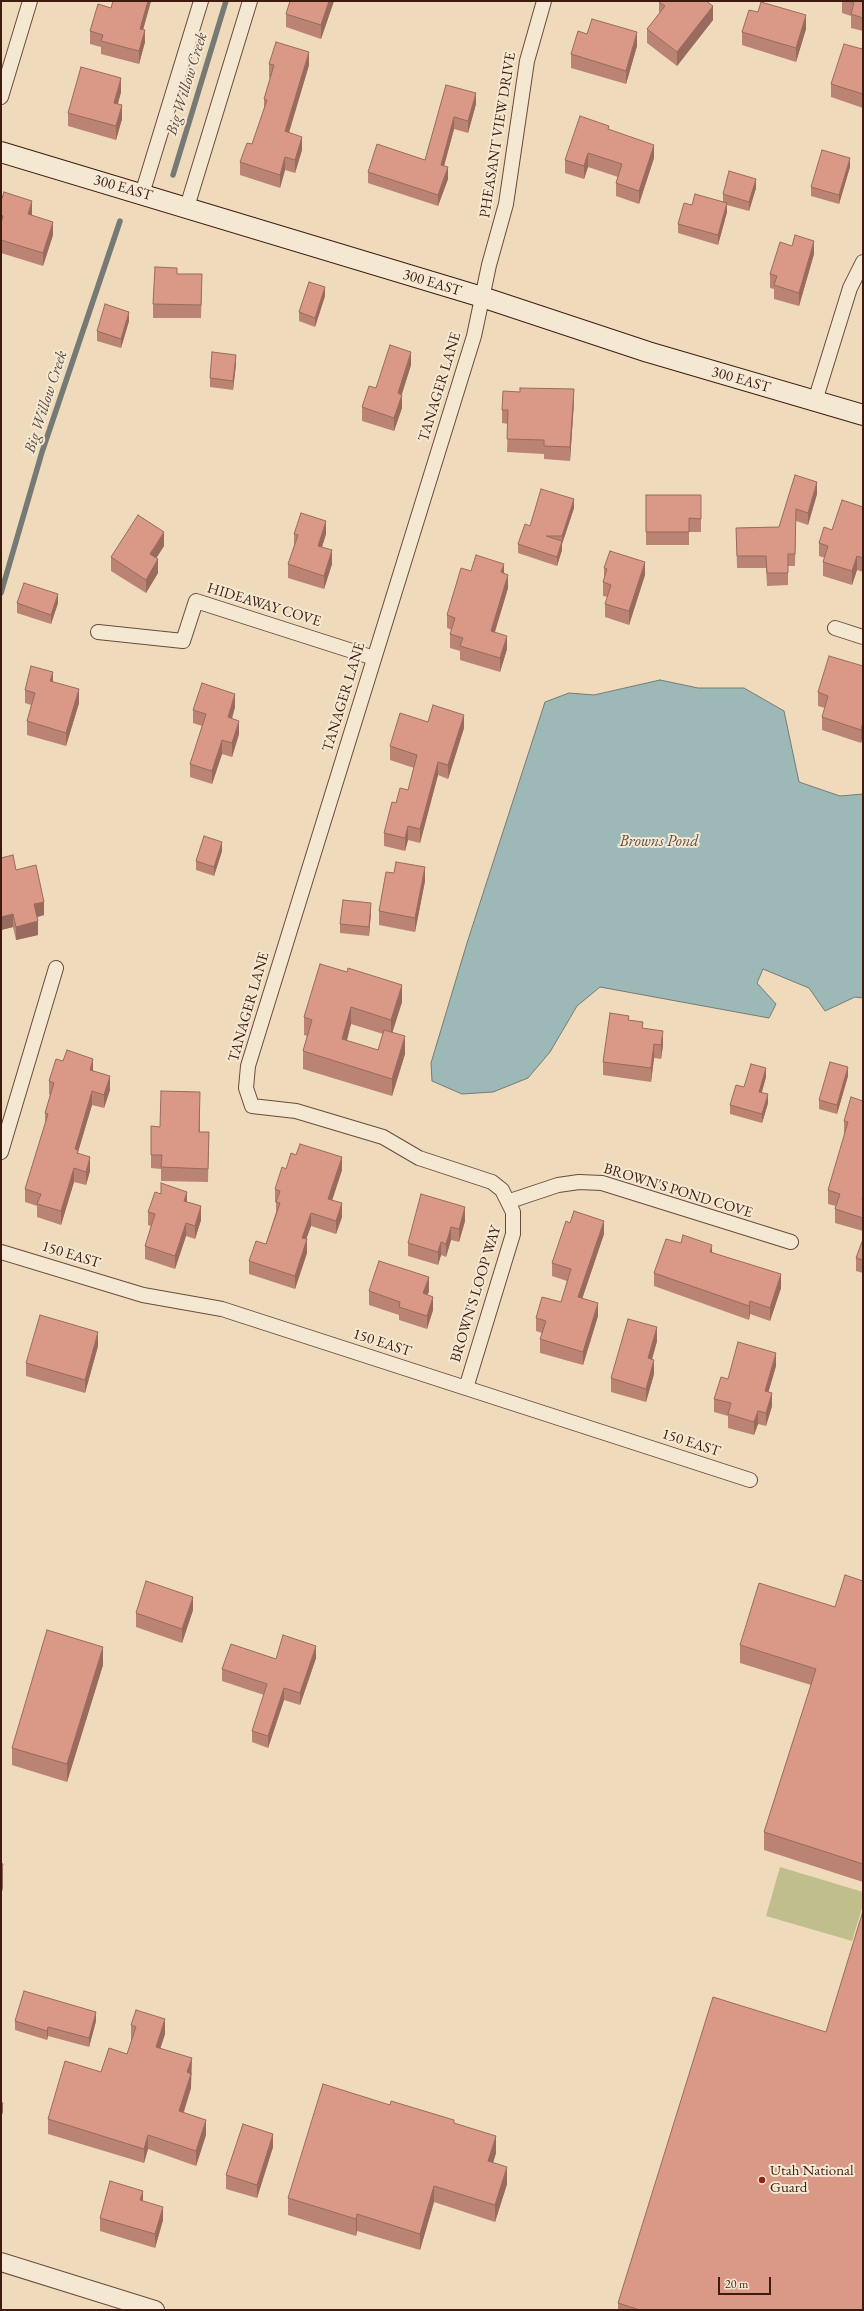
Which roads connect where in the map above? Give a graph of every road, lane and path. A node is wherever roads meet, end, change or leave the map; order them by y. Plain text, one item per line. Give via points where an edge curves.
1 (30, 1) edge
2 (201, 1) edge
3 (250, 1) edge
4 (544, 1) edge
5 (1, 97) edge
6 (1, 152) edge
7 (142, 194) junction
8 (187, 207) junction
9 (863, 262) edge
10 (482, 297) junction
11 (815, 401) junction
12 (863, 416) edge
13 (835, 628) dead end
14 (98, 632) dead end
15 (863, 637) edge
16 (374, 658) junction
17 (56, 968) dead end
18 (252, 1106) joint
19 (1, 1152) edge
20 (510, 1201) junction
21 (790, 1242) dead end
22 (1, 1252) edge
23 (466, 1388) junction
24 (750, 1480) dead end
25 (1, 2262) edge
26 (155, 2310) edge

1 - 5 street
2 - 7 street
3 - 8 street
4 - 10 street, PHEASANT VIEW DRIVE via 526,61 506,204
6 - 7 main road, 300 EAST
7 - 8 main road, 300 EAST
8 - 10 main road, 300 EAST
9 - 11 street via 850,288
10 - 11 main road, 300 EAST via 648,352
10 - 16 street, TANAGER LANE via 474,336
11 - 12 main road, 300 EAST
13 - 15 street
14 - 16 street, HIDEAWAY COVE via 183,641 196,601
16 - 18 street, TANAGER LANE via 248,1066 246,1088
17 - 19 street
18 - 20 street, BROWN'S LOOP WAY via 296,1111 383,1138 431,1163 492,1182
20 - 21 street, BROWN'S POND COVE via 558,1185 579,1182 602,1183
20 - 23 street, BROWN'S LOOP WAY via 515,1223 513,1234
22 - 23 street, 150 EAST via 143,1295 222,1309
23 - 24 street, 150 EAST
25 - 26 street

